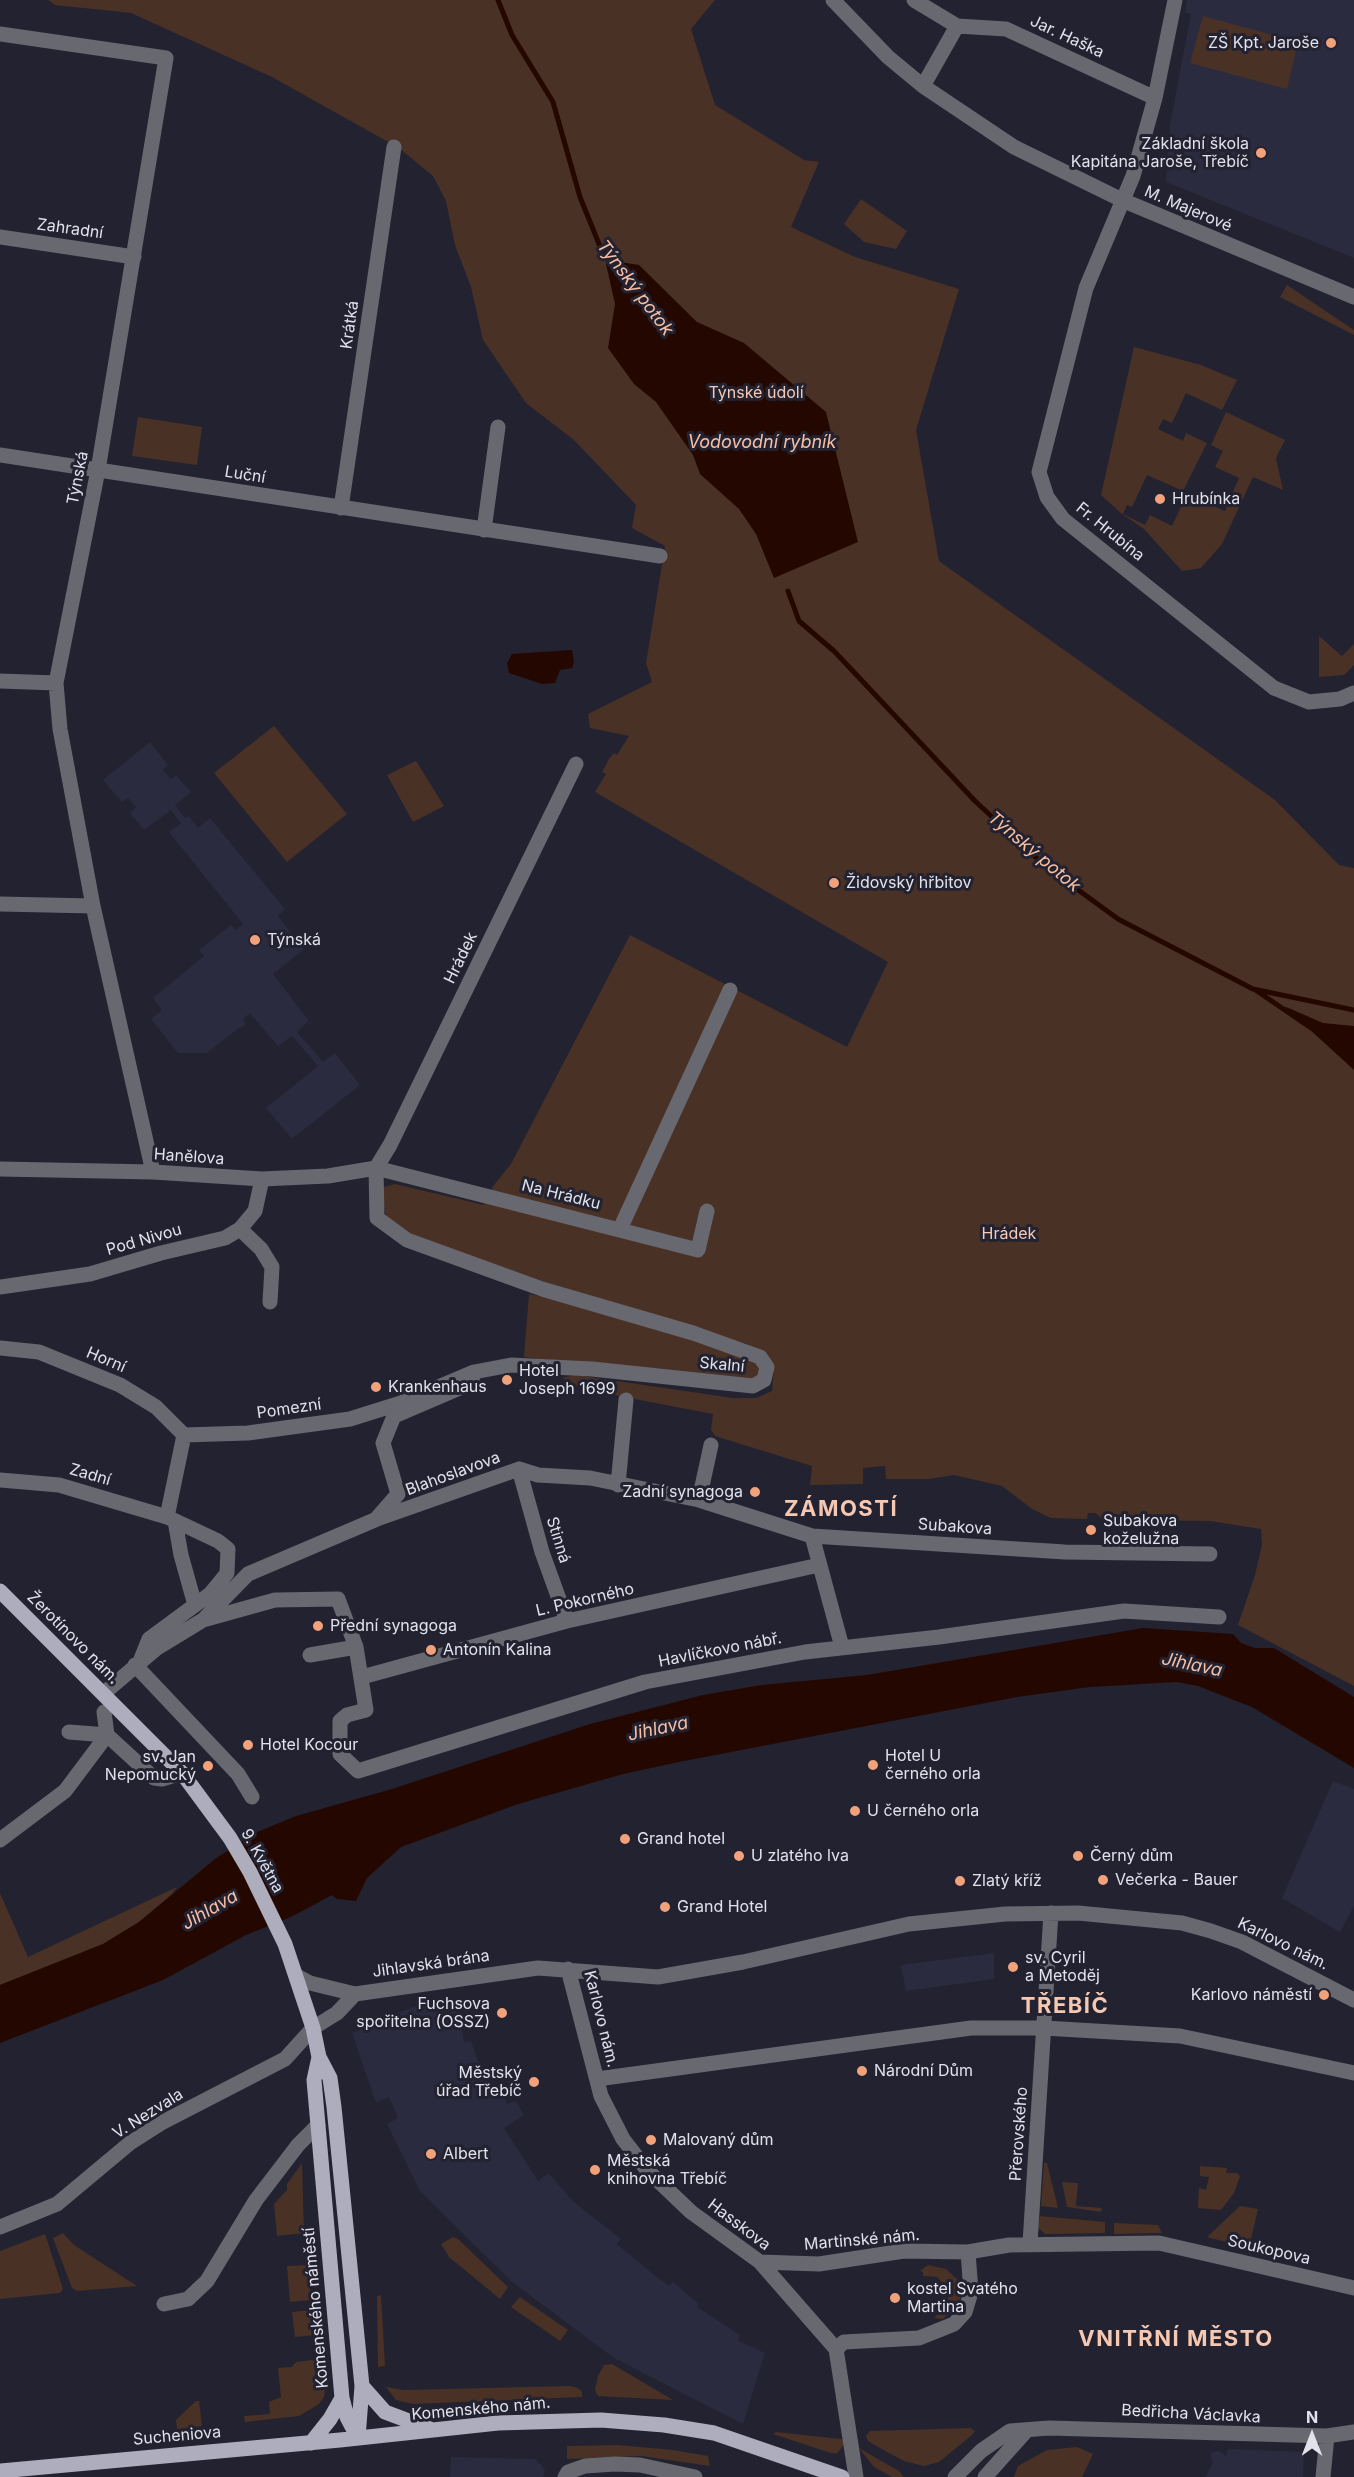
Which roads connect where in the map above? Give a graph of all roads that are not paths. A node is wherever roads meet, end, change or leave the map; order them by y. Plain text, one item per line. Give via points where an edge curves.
1 (833, 0) edge
2 (914, 0) edge
3 (1175, 0) edge
4 (957, 26) junction
5 (0, 34) edge
6 (922, 86) junction
7 (1155, 98) junction
8 (394, 147) dead end
9 (1122, 200) junction
10 (0, 237) edge
11 (134, 257) junction
12 (1354, 297) edge
13 (498, 427) dead end
14 (0, 455) edge
15 (98, 470) junction
16 (341, 508) junction
17 (484, 530) junction
18 (660, 556) dead end
19 (0, 681) edge
20 (56, 683) junction
21 (1354, 693) edge
22 (576, 764) dead end
23 (0, 904) edge
24 (93, 906) junction
25 (730, 990) dead end
26 (376, 1167) junction
27 (0, 1169) edge
28 (153, 1172) junction
29 (262, 1179) junction
30 (707, 1211) dead end
31 (240, 1229) junction
32 (620, 1229) junction
33 (0, 1287) edge
34 (270, 1302) dead end
35 (0, 1348) edge
36 (474, 1372) junction
37 (626, 1401) dead end
38 (184, 1435) junction
39 (711, 1445) dead end
40 (519, 1469) junction
41 (0, 1480) edge
42 (618, 1485) junction
43 (699, 1500) junction
44 (171, 1519) junction
45 (377, 1519) junction
46 (812, 1536) junction
47 (1210, 1554) dead end
48 (819, 1565) junction
49 (3, 1595) edge
50 (195, 1605) junction
51 (1219, 1617) dead end
52 (203, 1620) junction
53 (567, 1621) junction
54 (356, 1647) junction
55 (842, 1647) junction
56 (310, 1655) dead end
57 (138, 1663) junction
58 (362, 1677) junction
59 (107, 1703) junction
60 (107, 1735) junction
61 (182, 1773) junction
62 (252, 1797) dead end
63 (210, 1812) joint
64 (0, 1840) edge
65 (1051, 1913) junction
66 (568, 1969) junction
67 (297, 1976) junction
68 (355, 1994) junction
69 (1354, 2000) edge
70 (313, 2028) junction
71 (1044, 2028) junction
72 (319, 2057) junction
73 (1354, 2073) edge
74 (597, 2079) junction
75 (318, 2125) junction
76 (0, 2227) edge
77 (1030, 2243) junction
78 (1175, 2246) joint
79 (968, 2252) junction
80 (760, 2262) junction
81 (1354, 2288) edge
82 (164, 2304) dead end
83 (836, 2349) junction
84 (362, 2386) junction
85 (342, 2398) junction
86 (1027, 2430) junction
87 (436, 2431) junction
88 (1354, 2432) edge
89 (1327, 2436) junction
90 (358, 2438) junction
91 (311, 2443) junction
92 (0, 2470) edge
93 (565, 2477) edge
94 (695, 2477) edge
95 (842, 2477) edge
96 (856, 2477) edge
97 (955, 2477) edge
98 (985, 2477) edge
99 (1323, 2477) edge

1 - 6 street, M. Majerové
2 - 4 street
3 - 7 street
4 - 6 street
4 - 7 street, Jar. Haška via 1006,29
5 - 11 street, Týnská via 166,58
6 - 9 street, M. Majerové via 1014,147
7 - 9 street via 1133,176
8 - 16 street, Krátká
9 - 12 street, M. Majerové
9 - 21 street, Fr. Hrubína via 1086,288 1039,472 1047,497 1063,519 1274,688 1310,702 1340,699
10 - 11 street, Zahradní
11 - 15 street, Týnská
13 - 17 street
14 - 15 street, Luční
15 - 16 street, Luční
15 - 20 street, Týnská
16 - 17 street, Luční
17 - 18 street, Luční
19 - 20 street
20 - 24 street, Týnská via 60,729
22 - 26 street, Hrádek
23 - 24 street
24 - 28 street, Týnská
25 - 32 street
26 - 29 street, Hanělova via 328,1176
26 - 32 street, Na Hrádku
26 - 36 street, Skalní via 377,1218 407,1240 542,1289 693,1333 760,1357 767,1367 764,1380 753,1386 592,1369 511,1365
27 - 28 street, Hanělova
28 - 29 street, Hanělova
29 - 31 street via 255,1211
30 - 32 street, Na Hrádku via 698,1250
31 - 33 street, Pod Nivou via 225,1238 90,1274
31 - 34 street via 261,1249 272,1267
35 - 38 street, Horní via 39,1352 120,1385 156,1407
36 - 38 street, Pomezní via 401,1403 350,1419 248,1433
36 - 45 street via 471,1383 394,1416 383,1443 398,1494
37 - 42 street
38 - 44 street
39 - 43 street
40 - 42 street, Blahoslavova
40 - 45 street, Blahoslavova
40 - 53 street, Stinná via 542,1552
41 - 44 street, Zadní via 59,1485
42 - 43 street, Blahoslavova
43 - 46 street, Blahoslavova
44 - 50 street
44 - 50 street, Zadní via 228,1549 227,1573
45 - 52 street, Blahoslavova via 248,1574
46 - 47 street, Subakova via 1065,1552
46 - 48 street
48 - 53 street, L. Pokorného
48 - 55 street
49 - 59 main road, Žerotínovo nám.
50 - 57 street, Blahoslavova via 149,1640
51 - 55 street, Havlíčkovo nábř. via 1124,1611
52 - 54 street via 275,1600 338,1599
52 - 57 street, Blahoslavova
53 - 58 street, L. Pokorného
54 - 56 street
54 - 58 street
55 - 58 street, Havlíčkovo nábř. via 645,1682 358,1771 340,1754 340,1721 346,1715 366,1710
57 - 59 street, Blahoslavova
57 - 62 street, Žerotínovo nám. via 238,1774
59 - 60 street
59 - 60 street, Blahoslavova via 87,1725 69,1732
59 - 61 main road, Žerotínovo nám.
60 - 61 street via 154,1778
60 - 64 street via 65,1791
61 - 63 main road, Žerotínovo nám.
63 - 67 main road, 9. Května via 250,1872
65 - 66 street, Karlovo nám. via 909,1924 680,1975 630,1977
65 - 69 street, Karlovo nám. via 1182,1923 1211,1931 1250,1946
65 - 71 street
66 - 68 street, Jihlavská brána via 538,1968
66 - 74 street, Karlovo nám.
67 - 68 street
67 - 70 main road
68 - 70 street, Jihlavská brána via 337,2013
70 - 72 main road
70 - 76 street, V. Nezvala via 285,2058 130,2143 57,2204
71 - 73 street, Karlovo nám. via 1180,2036
71 - 74 street, Karlovo nám. via 971,2028
71 - 77 street, Přerovského
72 - 75 main road via 314,2079
72 - 84 main road via 330,2078
74 - 80 street, Hasskova via 601,2096 623,2139 647,2170 691,2212
75 - 82 street via 256,2200 207,2281 188,2299
75 - 85 main road, Komenského náměstí
77 - 78 street, Martinské nám.
77 - 79 street, Martinské nám.
78 - 81 street, Soukopova
79 - 80 street, Martinské nám. via 904,2251 819,2264
79 - 83 street via 971,2292 965,2312 954,2324 919,2338 844,2342
80 - 83 street, Hasskova
83 - 96 street
84 - 87 main road via 385,2412
84 - 90 main road
85 - 90 main road, Komenského náměstí via 346,2417
85 - 91 main road
86 - 89 street, Bedřicha Václavka
86 - 97 street, Bedřicha Václavka via 1010,2431 999,2437
86 - 98 street
87 - 90 main road, Komenského nám.
87 - 95 main road, Komenského nám. via 498,2423 601,2420 664,2425 714,2433
88 - 89 street, Bedřicha Václavka
89 - 99 street
90 - 91 main road, Sucheniova
91 - 92 main road, Sucheniova
93 - 94 street via 585,2466 615,2464 640,2465

